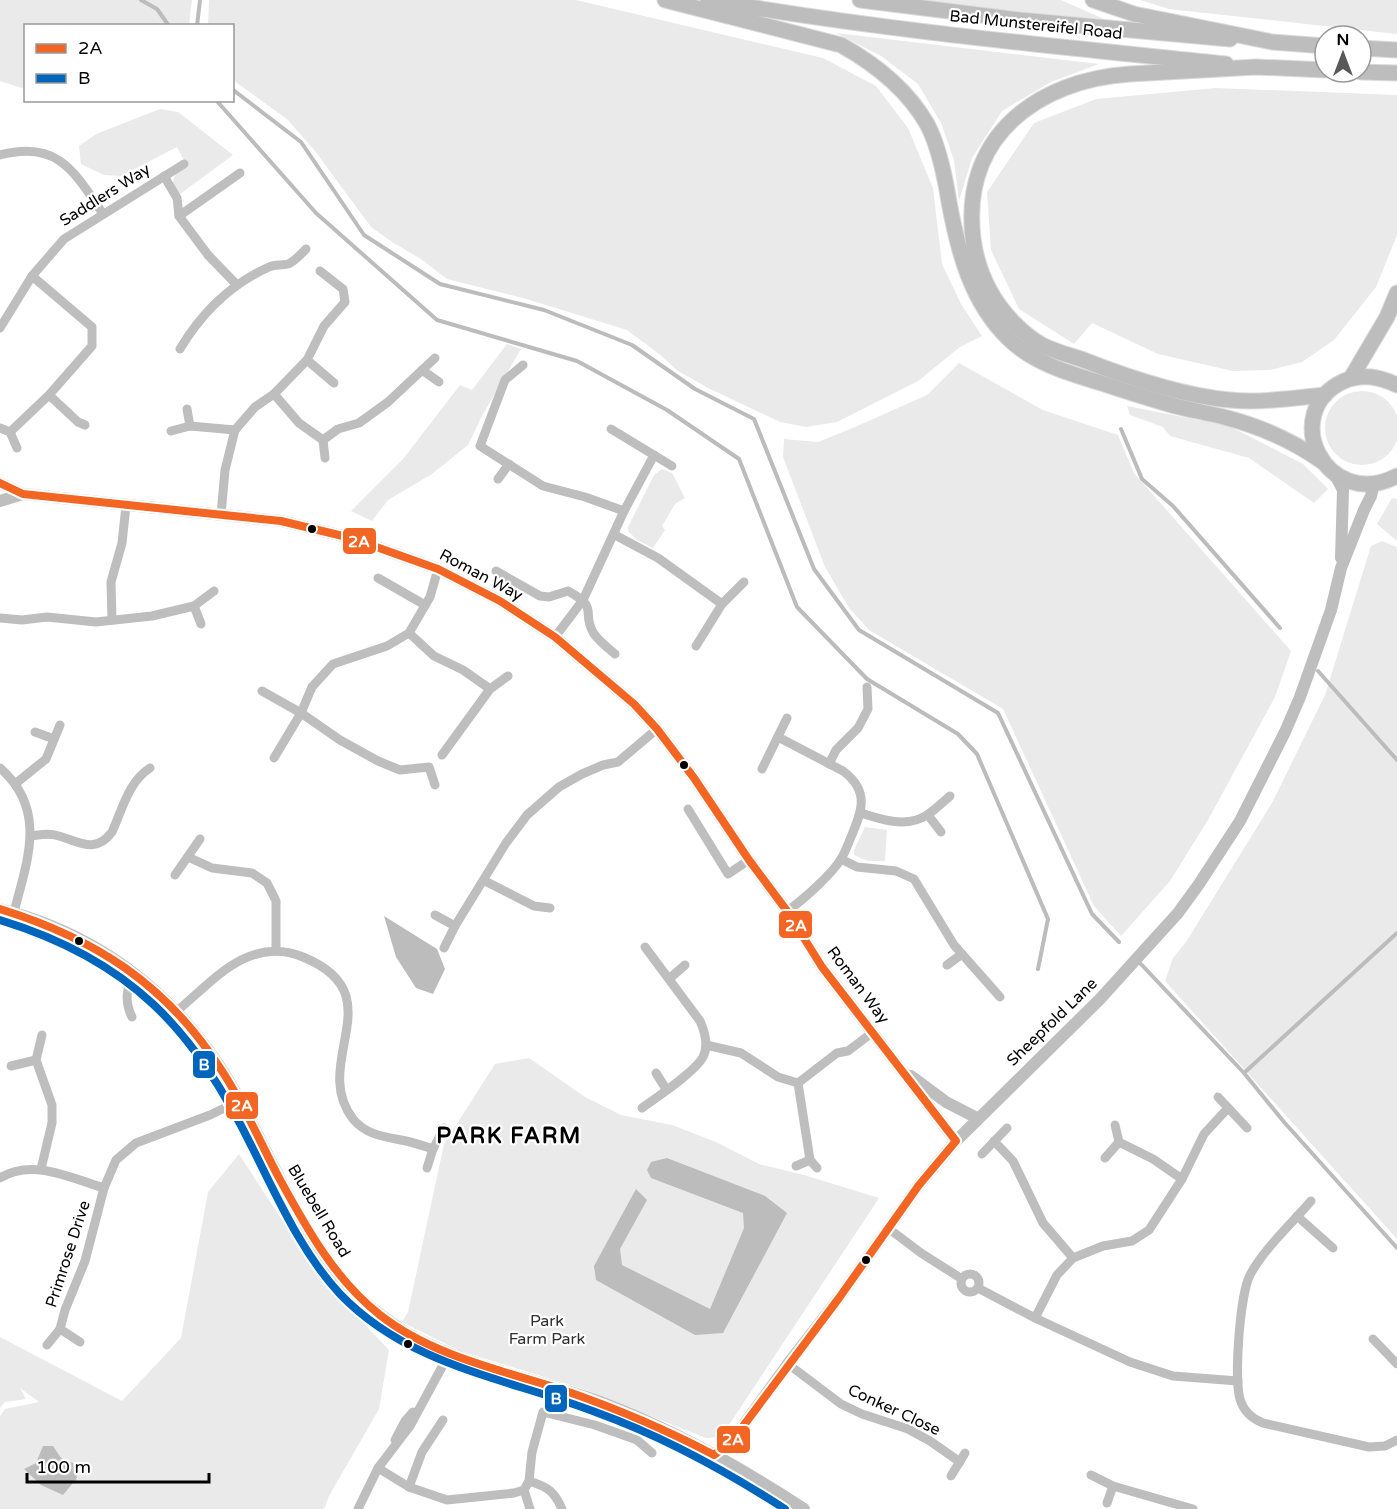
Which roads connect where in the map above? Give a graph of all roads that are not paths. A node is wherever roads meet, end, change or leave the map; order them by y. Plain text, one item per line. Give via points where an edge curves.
1 (665, 0) edge
2 (708, 0) edge
3 (860, 0) edge
4 (1093, 0) edge
5 (1272, 42) junction
6 (1313, 45) edge
7 (1373, 49) edge
8 (1397, 50) edge
9 (1256, 67) junction
10 (1313, 69) edge
11 (1373, 72) edge
12 (1397, 73) edge
13 (0, 155) edge
14 (184, 164) dead end
15 (240, 173) dead end
16 (164, 176) junction
17 (103, 214) junction
18 (179, 216) junction
19 (306, 249) dead end
20 (320, 271) dead end
21 (32, 276) junction
22 (237, 285) junction
23 (1397, 293) edge
24 (0, 328) edge
25 (180, 350) dead end
26 (435, 358) dead end
27 (307, 360) junction
28 (522, 365) dead end
29 (422, 370) junction
30 (1351, 378) junction
31 (440, 382) dead end
32 (334, 384) dead end
33 (1397, 385) edge
34 (274, 394) junction
35 (49, 395) junction
36 (1325, 395) junction
37 (187, 409) dead end
38 (85, 425) dead end
39 (190, 426) junction
40 (0, 428) edge
41 (610, 429) dead end
42 (235, 430) junction
43 (171, 431) dead end
44 (10, 432) junction
45 (323, 440) junction
46 (17, 448) dead end
47 (654, 454) junction
48 (324, 458) dead end
49 (1323, 462) junction
50 (509, 464) junction
51 (672, 466) dead end
52 (1335, 475) junction
53 (1397, 476) edge
54 (498, 479) dead end
55 (0, 483) edge
56 (1374, 484) junction
57 (23, 494) junction
58 (0, 501) edge
59 (126, 506) junction
60 (624, 511) junction
61 (221, 515) junction
62 (615, 534) junction
63 (1341, 568) junction
64 (438, 569) junction
65 (496, 571) dead end
66 (378, 578) dead end
67 (744, 582) dead end
68 (214, 591) dead end
69 (583, 600) junction
70 (722, 604) junction
71 (425, 605) junction
72 (194, 606) junction
73 (0, 618) edge
74 (112, 620) junction
75 (201, 624) dead end
76 (409, 633) junction
77 (555, 637) junction
78 (696, 646) dead end
79 (615, 654) dead end
80 (508, 676) dead end
81 (867, 687) dead end
82 (490, 689) junction
83 (262, 691) dead end
84 (301, 713) junction
85 (787, 718) dead end
86 (60, 725) dead end
87 (657, 729) junction
88 (35, 732) dead end
89 (778, 737) junction
90 (54, 739) junction
91 (442, 755) dead end
92 (274, 758) dead end
93 (829, 764) junction
94 (0, 768) edge
95 (150, 768) dead end
96 (762, 769) dead end
97 (15, 784) junction
98 (435, 785) dead end
99 (950, 796) dead end
100 (688, 809) dead end
101 (861, 813) junction
102 (928, 815) junction
103 (940, 831) dead end
104 (31, 836) junction
105 (200, 839) dead end
106 (188, 857) junction
107 (748, 860) junction
108 (841, 860) junction
109 (175, 875) dead end
110 (484, 881) junction
111 (550, 908) dead end
112 (0, 909) edge
113 (787, 911) junction
114 (14, 912) junction
115 (435, 915) dead end
116 (455, 926) junction
117 (645, 946) dead end
118 (444, 948) dead end
119 (276, 950) junction
120 (962, 954) junction
121 (685, 965) dead end
122 (947, 965) dead end
123 (133, 973) junction
124 (669, 979) junction
125 (1000, 997) dead end
126 (177, 1011) junction
127 (132, 1017) dead end
128 (873, 1032) junction
129 (42, 1035) dead end
130 (706, 1045) junction
131 (36, 1060) junction
132 (11, 1066) dead end
133 (903, 1070) junction
134 (656, 1073) dead end
135 (798, 1083) junction
136 (666, 1089) junction
137 (1218, 1097) dead end
138 (239, 1101) junction
139 (642, 1108) dead end
140 (1228, 1108) junction
141 (977, 1118) junction
142 (1115, 1125) dead end
143 (444, 1128) dead end
144 (1007, 1128) dead end
145 (1246, 1128) dead end
146 (956, 1141) junction
147 (994, 1141) junction
148 (1119, 1142) junction
149 (433, 1149) junction
150 (982, 1154) dead end
151 (1105, 1158) dead end
152 (810, 1160) junction
153 (796, 1166) dead end
154 (427, 1168) dead end
155 (817, 1168) dead end
156 (41, 1169) junction
157 (0, 1178) edge
158 (1182, 1179) junction
159 (104, 1188) junction
160 (1311, 1201) dead end
161 (1297, 1216) junction
162 (888, 1228) junction
163 (1333, 1248) dead end
164 (1073, 1258) junction
165 (1035, 1318) junction
166 (60, 1329) junction
167 (1373, 1339) dead end
168 (80, 1342) dead end
169 (47, 1345) dead end
170 (449, 1354) junction
171 (788, 1364) junction
172 (1397, 1364) edge
173 (1238, 1381) junction
174 (443, 1420) dead end
175 (1397, 1440) edge
176 (652, 1453) dead end
177 (966, 1453) dead end
178 (714, 1455) junction
179 (960, 1462) junction
180 (378, 1468) junction
181 (1091, 1475) dead end
182 (951, 1476) dead end
183 (529, 1480) junction
184 (369, 1484) junction
185 (1113, 1486) junction
186 (409, 1487) junction
187 (524, 1490) junction
188 (1107, 1503) dead end
189 (446, 1504) edge
190 (796, 1507) edge
191 (350, 1509) edge
192 (358, 1509) edge
193 (531, 1509) edge
194 (562, 1509) edge
195 (1193, 1509) edge

1 - 49 main road via 840,45 867,59 899,87 927,124 944,170 961,258 978,300 1008,338 1039,361 1127,392 1260,429 1303,448
2 - 9 main road, Bad Munstereifel Road via 990,39
3 - 5 main road, Bad Munstereifel Road via 1020,21
4 - 5 main road via 1134,14
5 - 6 main road, Bad Munstereifel Road
7 - 8 main road
9 - 10 main road, Bad Munstereifel Road
9 - 36 main road via 1110,75 1071,84 1042,98 993,140 979,171 970,213 975,254 988,290 1014,323 1042,344 1130,377 1230,400
11 - 12 main road
13 - 17 street via 38,151 57,159 73,170
14 - 16 street, Saddlers Way
15 - 18 street
16 - 17 street, Saddlers Way
16 - 18 street via 177,198
17 - 21 street, Saddlers Way via 64,239
18 - 22 street
19 - 22 street via 290,263 271,266
20 - 27 street via 344,289 345,302 324,326
21 - 24 street, Saddlers Way
21 - 35 street via 92,327 92,346
22 - 25 street via 191,330
23 - 30 main road
26 - 29 street
27 - 32 street
27 - 34 street
28 - 50 street via 505,380 480,446
29 - 31 street
29 - 45 street via 359,423 338,429
30 - 33 main road via 1383,378
30 - 36 main road
34 - 42 street via 255,407
34 - 45 street via 299,423
35 - 38 street
35 - 44 street
36 - 49 main road via 1313,421 1316,449
37 - 39 street
39 - 42 street
39 - 43 street
40 - 44 street
41 - 47 street
42 - 61 street via 225,470
44 - 46 street
45 - 48 street
47 - 51 street
47 - 60 street
49 - 52 main road
50 - 54 street
50 - 60 street via 543,486
52 - 56 main road via 1347,481
52 - 63 street, Sheepfold Lane via 1343,490
53 - 56 main road
55 - 57 street, Roman Way
56 - 63 street, Sheepfold Lane
57 - 58 street, Roman Way
57 - 59 street, Roman Way
59 - 61 street, Roman Way
59 - 74 street via 122,543 111,582
60 - 62 street
61 - 64 street, Roman Way via 281,520 375,545
62 - 69 street
62 - 70 street via 658,558
63 - 141 street, Sheepfold Lane via 1331,610 1285,732 1240,821 1199,884 1178,913 1100,999
64 - 71 street
64 - 77 street, Roman Way via 500,600
65 - 69 street via 540,596 568,591
66 - 71 street
67 - 70 street
68 - 72 street
69 - 77 street
69 - 79 street via 593,632
70 - 78 street
71 - 76 street
72 - 74 street
72 - 75 street
73 - 74 street
76 - 82 street via 434,656
76 - 84 street via 387,646 333,664 312,687
77 - 87 street, Roman Way via 634,704
80 - 82 street
81 - 93 street via 868,710
82 - 91 street
83 - 84 street
84 - 92 street
84 - 98 street via 378,761 400,770 429,767
85 - 89 street
86 - 90 street
87 - 107 street, Roman Way
87 - 110 street via 618,762 582,774 543,800 513,833
88 - 90 street
89 - 93 street
89 - 96 street
90 - 97 street via 46,759
93 - 101 street via 858,786
94 - 97 street
95 - 104 street via 135,781 112,832 100,843 77,843 53,835
97 - 104 street via 25,804
99 - 102 street
100 - 107 street via 728,874
101 - 102 street via 894,822
101 - 108 street
102 - 103 street
104 - 114 street
105 - 106 street
106 - 109 street
106 - 119 street via 212,868 252,873 267,883 276,901
107 - 113 street, Roman Way
108 - 113 street via 807,897
108 - 120 street via 857,867 896,871 914,879
110 - 111 street via 534,906
110 - 116 street
112 - 114 street, Bluebell Road
113 - 128 street, Roman Way via 822,967
114 - 123 street, Bluebell Road via 86,940
115 - 116 street
116 - 118 street
117 - 124 street
119 - 126 street via 231,964
119 - 149 street via 316,963 341,984 349,1010 339,1086 353,1118 375,1135
120 - 122 street
120 - 125 street
121 - 124 street
123 - 126 street, Bluebell Road
123 - 127 street via 126,992
124 - 130 street via 700,1021
126 - 138 street, Bluebell Road via 221,1069
128 - 133 street, Roman Way
128 - 135 street
129 - 131 street
130 - 135 street via 741,1053 778,1077
130 - 136 street via 694,1068
131 - 132 street
131 - 156 street via 52,1105 52,1123
133 - 141 street, Roman Way via 946,1102
133 - 146 street, Roman Way
134 - 136 street
135 - 152 street
136 - 139 street
137 - 140 street
138 - 159 street, Primrose Drive via 136,1143 116,1160
138 - 170 street, Bluebell Road via 317,1246 338,1275 382,1317
140 - 145 street
140 - 158 street via 1204,1134
141 - 146 street, Sheepfold Lane
142 - 148 street
143 - 149 street
144 - 147 street
146 - 162 street, Sheepfold Lane
147 - 150 street
147 - 164 street via 1013,1161 1043,1223
148 - 151 street
148 - 158 street
149 - 154 street
152 - 153 street
152 - 155 street
156 - 157 street, Primrose Drive via 15,1170
156 - 159 street, Primrose Drive
158 - 164 street via 1149,1230 1140,1237
159 - 166 street, Primrose Drive via 85,1260
160 - 161 street
161 - 163 street
161 - 173 street via 1248,1278 1240,1326
162 - 165 street via 962,1279 964,1290 978,1288
162 - 171 street, Sheepfold Lane
164 - 165 street via 1053,1282
165 - 173 street via 1160,1372
166 - 168 street, Primrose Drive
166 - 169 street, Primrose Drive
167 - 172 street
170 - 178 street, Bluebell Road via 601,1402
170 - 180 street via 428,1394 405,1421
171 - 178 street, Sheepfold Lane via 732,1441
171 - 179 street, Conker Close via 841,1404 908,1429
173 - 175 street via 1244,1407 1263,1423 1369,1447
174 - 186 street via 422,1452
176 - 183 street via 637,1440 543,1412
177 - 179 street
178 - 190 street, Bluebell Road
179 - 182 street
180 - 184 street
180 - 186 street
181 - 185 street
183 - 187 street
183 - 194 street via 555,1495
184 - 191 street
184 - 192 street
185 - 188 street
185 - 195 street
186 - 189 street
187 - 189 street
187 - 193 street

